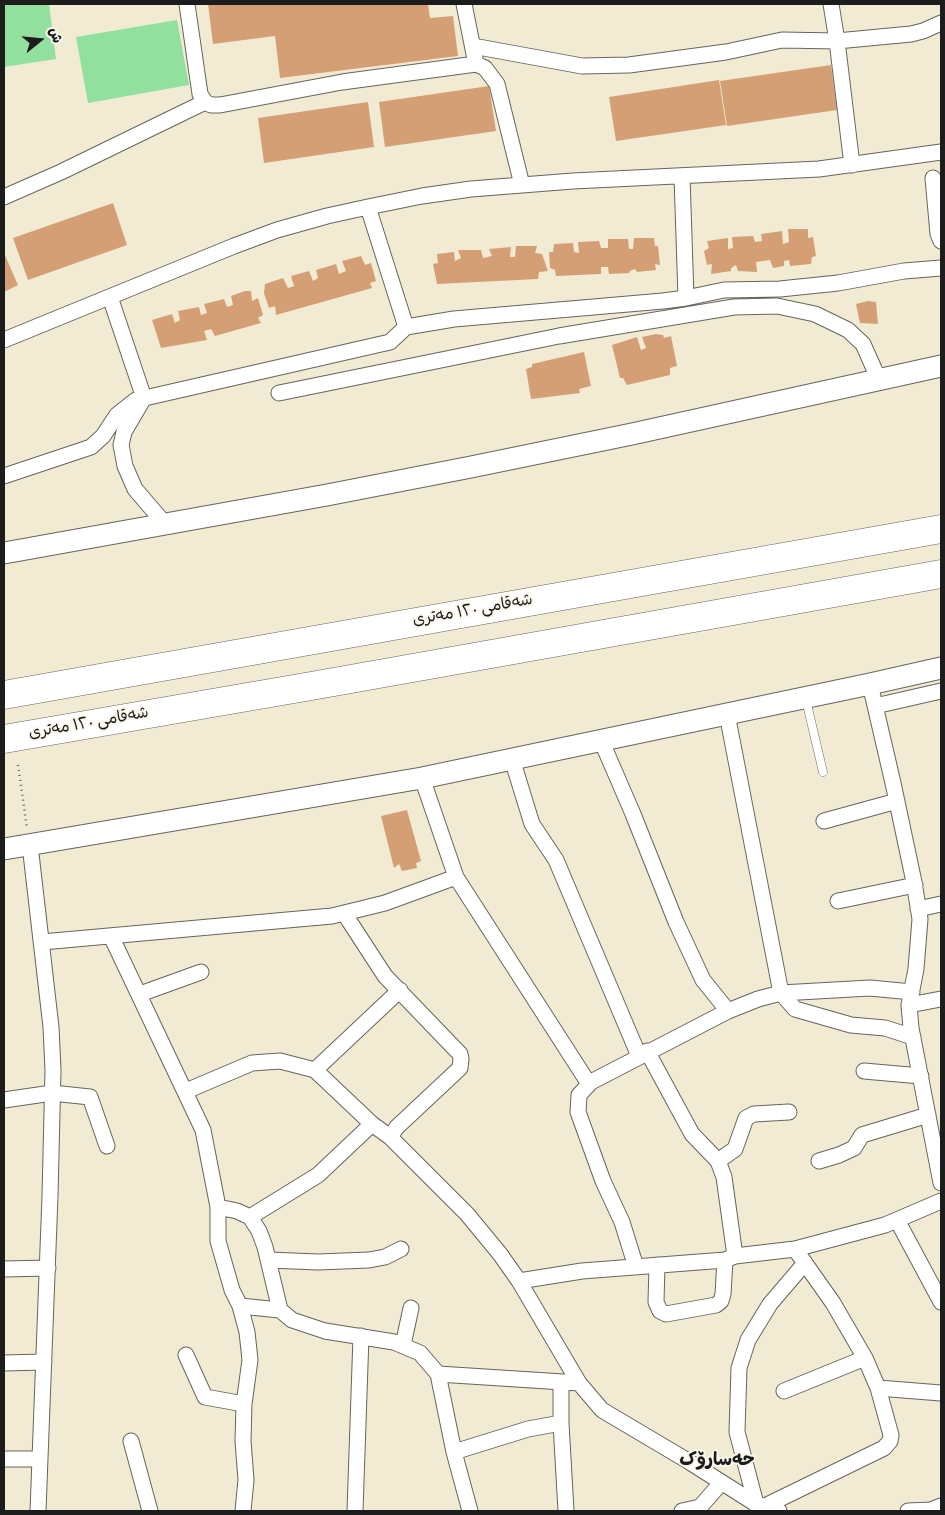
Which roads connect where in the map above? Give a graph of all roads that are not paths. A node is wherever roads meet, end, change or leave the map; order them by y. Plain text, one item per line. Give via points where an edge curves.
1 (187, 4) edge
2 (464, 4) edge
3 (831, 4) edge
4 (941, 23) edge
5 (837, 41) junction
6 (473, 46) junction
7 (476, 64) junction
8 (206, 102) junction
9 (941, 152) edge
10 (852, 165) junction
11 (682, 176) junction
12 (933, 178) dead end
13 (522, 185) junction
14 (4, 197) edge
15 (368, 207) junction
16 (941, 241) edge
17 (941, 268) edge
18 (110, 296) junction
19 (686, 298) junction
20 (406, 326) junction
21 (4, 340) edge
22 (941, 366) edge
23 (879, 380) junction
24 (279, 393) dead end
25 (144, 398) junction
26 (4, 476) edge
27 (164, 524) junction
28 (941, 529) edge
29 (4, 553) edge
30 (941, 574) edge
31 (941, 668) edge
32 (870, 684) junction
33 (941, 691) edge
34 (4, 695) edge
35 (806, 698) junction
36 (875, 706) junction
37 (727, 714) junction
38 (4, 740) edge
39 (600, 740) junction
40 (512, 759) junction
41 (823, 772) dead end
42 (422, 778) junction
43 (897, 801) junction
44 (824, 821) dead end
45 (30, 845) junction
46 (4, 849) edge
47 (456, 877) junction
48 (914, 885) junction
49 (838, 901) dead end
50 (941, 904) edge
51 (918, 909) junction
52 (344, 913) junction
53 (111, 936) junction
54 (42, 942) junction
55 (201, 972) dead end
56 (400, 990) junction
57 (780, 993) junction
58 (140, 994) junction
59 (911, 998) junction
60 (941, 999) edge
61 (728, 1011) junction
62 (913, 1037) junction
63 (643, 1053) junction
64 (315, 1070) junction
65 (864, 1071) dead end
66 (921, 1076) junction
67 (589, 1084) junction
68 (186, 1091) junction
69 (52, 1092) junction
70 (4, 1100) edge
71 (789, 1112) dead end
72 (928, 1115) junction
73 (372, 1124) junction
74 (390, 1137) junction
75 (107, 1146) dead end
76 (819, 1160) dead end
77 (718, 1161) junction
78 (941, 1183) edge
79 (941, 1201) edge
80 (218, 1207) junction
81 (250, 1216) junction
82 (897, 1220) junction
83 (401, 1249) dead end
84 (795, 1249) junction
85 (730, 1258) junction
86 (269, 1260) junction
87 (805, 1263) junction
88 (657, 1265) junction
89 (636, 1267) junction
90 (4, 1268) edge
91 (48, 1268) junction
92 (519, 1281) junction
93 (941, 1302) edge
94 (240, 1306) junction
95 (411, 1308) dead end
96 (280, 1310) junction
97 (361, 1336) junction
98 (403, 1345) junction
99 (186, 1355) dead end
100 (865, 1358) junction
101 (44, 1362) junction
102 (4, 1363) edge
103 (438, 1374) junction
104 (561, 1382) junction
105 (579, 1383) junction
106 (878, 1388) junction
107 (784, 1391) dead end
108 (941, 1393) edge
109 (244, 1404) junction
110 (561, 1423) junction
111 (131, 1441) dead end
112 (454, 1452) junction
113 (4, 1459) edge
114 (40, 1459) junction
115 (721, 1483) junction
116 (941, 1506) edge
117 (759, 1507) edge
118 (38, 1511) edge
119 (150, 1511) edge
120 (244, 1511) edge
121 (355, 1511) edge
122 (470, 1511) edge
123 (566, 1511) edge
124 (682, 1511) edge
125 (779, 1511) edge
126 (908, 1511) edge

1 - 8 street via 200,94
2 - 6 street
3 - 5 street
4 - 5 street via 911,34
5 - 6 street via 782,40 726,52 629,65 582,66
5 - 10 street
6 - 7 street
7 - 8 street via 342,82 220,105
7 - 13 street via 485,68 497,84
8 - 14 street
9 - 10 street
10 - 11 street
11 - 13 street
11 - 19 street
12 - 16 street
13 - 15 street via 422,196
15 - 18 street via 278,230
15 - 20 street
17 - 19 street via 780,289 724,290
18 - 21 street
18 - 25 street
19 - 20 street
20 - 25 street via 390,342
22 - 23 street
23 - 24 street via 863,344 848,330 814,314 778,306 734,307 559,336
23 - 27 street via 471,467
25 - 26 street via 122,411 91,447
25 - 27 street via 124,432 121,445 125,466 135,489
27 - 29 street
28 - 34 highway, شەقامی ١٢٠ مەتری
30 - 38 highway, شەقامی ١٢٠ مەتری
31 - 32 street
32 - 35 street
32 - 36 street
33 - 36 street
35 - 37 street
35 - 41 lane
36 - 43 street
37 - 39 street
37 - 57 street
39 - 40 street
39 - 61 street via 703,980
40 - 42 street
40 - 63 street via 532,824 556,860
42 - 45 street
42 - 47 street
43 - 44 street
43 - 48 street
45 - 46 street
45 - 54 street
47 - 52 street via 385,903
47 - 67 street
48 - 49 street
48 - 51 street
50 - 51 street
51 - 59 street via 920,919
52 - 53 street
52 - 56 street via 385,976
53 - 54 street
53 - 58 street
54 - 69 street via 51,1027
55 - 58 street
56 - 64 street
56 - 74 street via 460,1054 462,1063
57 - 59 street via 870,988
57 - 61 street
57 - 62 street via 795,1009 851,1025 885,1028
58 - 68 street
59 - 60 street
59 - 62 street
61 - 63 street
62 - 66 street
63 - 67 street
63 - 77 street via 692,1134
64 - 68 street via 280,1060 252,1064
64 - 73 street
65 - 66 street
66 - 72 street
67 - 89 street via 579,1095 578,1112 622,1222
68 - 80 street via 203,1130
69 - 70 street
69 - 75 street via 90,1097
69 - 91 street
71 - 77 street via 754,1114 746,1118 735,1149
72 - 76 street via 862,1134 854,1148
72 - 78 street
73 - 74 street
73 - 81 street via 318,1175
74 - 92 street via 467,1214
77 - 85 street via 724,1177
79 - 82 street
80 - 81 street
80 - 94 street via 218,1241
81 - 86 street via 260,1231
82 - 84 street
82 - 93 street
83 - 86 street via 369,1260
84 - 85 street
84 - 87 street
85 - 88 street
85 - 88 street via 721,1301 716,1306 666,1314 660,1311 656,1302
86 - 96 street
87 - 100 street
87 - 117 street via 770,1304 748,1340 739,1368 737,1432
88 - 89 street
89 - 92 street
90 - 91 street
91 - 101 street
92 - 105 street
94 - 96 street
94 - 109 street via 250,1360
95 - 98 street
96 - 97 street via 292,1320 326,1331
97 - 98 street
97 - 121 street
98 - 103 street via 420,1353
99 - 109 street via 205,1397
100 - 106 street
100 - 107 street
101 - 102 street
101 - 114 street
103 - 104 street
103 - 112 street
104 - 105 street
104 - 110 street
105 - 115 street via 602,1410
106 - 108 street
106 - 117 street via 891,1435 884,1448
109 - 120 street
110 - 112 street via 528,1429
110 - 123 street
111 - 119 street
112 - 122 street
113 - 114 street
114 - 118 street
115 - 117 street
115 - 124 street via 700,1507
116 - 126 street
117 - 125 street

